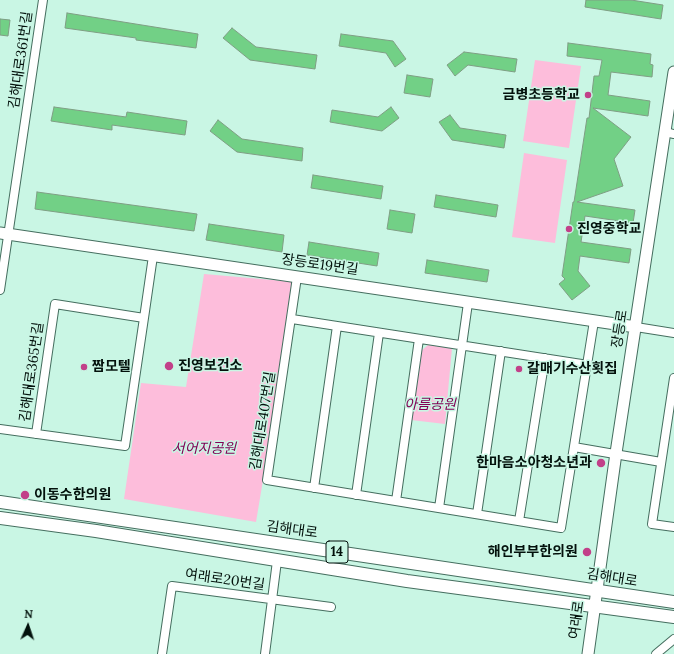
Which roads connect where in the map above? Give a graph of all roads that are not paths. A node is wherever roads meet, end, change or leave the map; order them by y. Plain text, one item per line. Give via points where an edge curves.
1 (43, 0) edge
2 (674, 72) edge
3 (669, 133) edge
4 (4, 233) edge
5 (153, 256) junction
6 (297, 277) junction
7 (0, 290) edge
8 (468, 302) junction
9 (144, 318) junction
10 (292, 319) junction
11 (594, 321) junction
12 (337, 326) junction
13 (636, 328) junction
14 (379, 333) junction
15 (674, 333) edge
16 (419, 339) junction
17 (462, 345) junction
18 (501, 351) junction
19 (545, 358) junction
20 (588, 365) junction
21 (674, 378) edge
22 (0, 429) edge
23 (36, 434) junction
24 (574, 447) junction
25 (616, 454) junction
26 (661, 462) junction
27 (314, 488) junction
28 (356, 494) junction
29 (1, 501) edge
30 (396, 501) junction
31 (439, 508) junction
32 (477, 514) junction
33 (0, 518) edge
34 (13, 520) junction
35 (519, 521) junction
36 (0, 526) edge
37 (674, 527) edge
38 (277, 561) junction
39 (597, 591) junction
40 (272, 599) junction
41 (674, 602) edge
42 (594, 606) junction
43 (331, 607) dead end
44 (674, 617) edge
45 (674, 639) edge
46 (162, 654) edge
47 (265, 654) edge
48 (588, 654) edge
49 (656, 654) edge

1 - 4 street, 김해대로361번길
2 - 3 street, 장등로
3 - 13 street, 장등로
4 - 5 street, 장등로19번길
4 - 7 street, 김해대로361번길
5 - 6 street, 장등로19번길
5 - 9 street, 김해대로365번길
6 - 8 street, 장등로19번길
6 - 10 street, 김해대로407번길
8 - 11 street, 장등로19번길
8 - 17 street
9 - 23 street, 김해대로365번길 via 125,446
9 - 23 street, 김해대로365번길 via 55,304
10 - 12 street
10 - 27 street, 김해대로407번길 via 267,480
11 - 13 street, 장등로19번길
11 - 20 street, 김해대로407번길
12 - 14 street
12 - 27 street
13 - 15 street
13 - 25 street, 장등로
14 - 16 street
14 - 28 street
16 - 17 street
16 - 30 street
17 - 18 street
17 - 31 street
18 - 19 street
18 - 32 street
19 - 20 street
19 - 35 street
20 - 24 street, 김해대로407번길
21 - 26 street
22 - 23 street
24 - 25 street
24 - 35 street, 김해대로407번길 via 561,528
25 - 26 street
25 - 39 street, 장등로
26 - 37 street via 652,524
27 - 28 street, 김해대로407번길
28 - 30 street, 김해대로407번길
29 - 39 main road, 김해대로 / 14
30 - 31 street, 김해대로407번길
31 - 32 street, 김해대로407번길
32 - 35 street, 김해대로407번길
33 - 34 main road, 14
34 - 36 main road
34 - 38 main road, 14
38 - 40 street
38 - 42 main road, 14 via 407,582
39 - 41 main road, 김해대로 / 14
39 - 42 street, 여래로
40 - 43 street
40 - 46 street, 여래로20번길 via 172,586
40 - 47 street
42 - 44 main road, 14
42 - 48 street, 여래로
45 - 49 street

